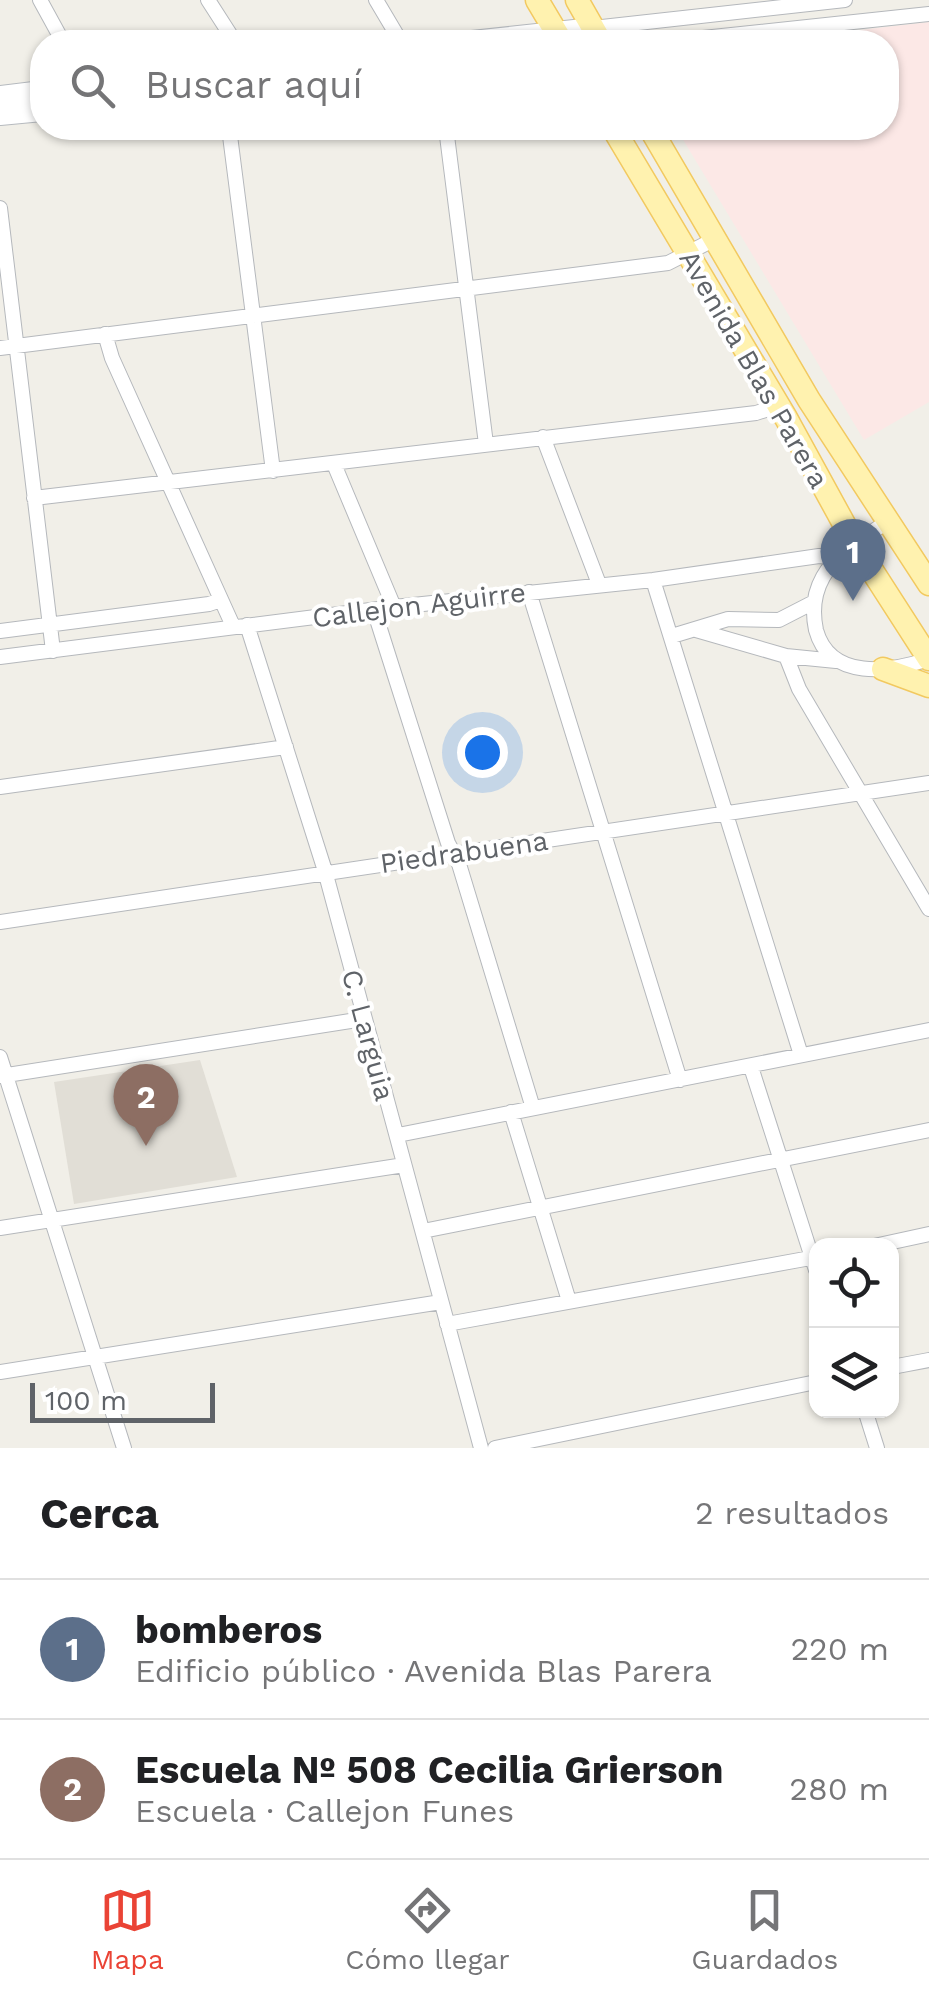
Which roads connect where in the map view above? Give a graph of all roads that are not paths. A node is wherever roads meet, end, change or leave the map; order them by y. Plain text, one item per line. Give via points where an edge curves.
1 (40, 0) edge
2 (208, 0) edge
3 (376, 0) edge
4 (537, 0) edge
5 (577, 0) edge
6 (838, 1) edge
7 (929, 14) edge
8 (834, 24) junction
9 (56, 30) edge
10 (228, 30) edge
11 (394, 30) edge
12 (554, 30) edge
13 (594, 30) edge
14 (638, 30) edge
15 (778, 30) edge
16 (30, 92) edge
17 (0, 96) edge
18 (30, 112) edge
19 (0, 115) edge
20 (231, 140) edge
21 (447, 140) edge
22 (620, 140) edge
23 (657, 140) edge
24 (0, 208) edge
25 (714, 239) junction
26 (688, 256) junction
27 (466, 289) junction
28 (255, 314) junction
29 (105, 334) junction
30 (16, 346) junction
31 (0, 348) edge
32 (778, 406) junction
33 (542, 437) junction
34 (486, 444) junction
35 (334, 464) junction
36 (273, 471) junction
37 (167, 483) junction
38 (34, 498) junction
39 (888, 521) junction
40 (846, 551) junction
41 (653, 580) junction
42 (599, 584) junction
43 (929, 584) edge
44 (529, 592) junction
45 (221, 600) junction
46 (814, 602) junction
47 (394, 606) junction
48 (374, 610) junction
49 (114, 617) junction
50 (48, 626) junction
51 (240, 626) junction
52 (695, 630) junction
53 (0, 631) edge
54 (672, 636) junction
55 (118, 642) junction
56 (53, 651) junction
57 (786, 656) junction
58 (0, 657) edge
59 (929, 659) edge
60 (836, 661) junction
61 (883, 670) junction
62 (929, 686) edge
63 (286, 747) junction
64 (929, 782) edge
65 (0, 786) edge
66 (859, 793) junction
67 (726, 813) junction
68 (602, 833) junction
69 (454, 855) junction
70 (325, 871) junction
71 (929, 909) edge
72 (0, 922) edge
73 (363, 1018) junction
74 (929, 1030) edge
75 (802, 1055) junction
76 (0, 1058) edge
77 (751, 1066) junction
78 (3, 1075) edge
79 (680, 1080) junction
80 (532, 1108) junction
81 (511, 1112) junction
82 (929, 1130) edge
83 (398, 1135) junction
84 (780, 1158) junction
85 (404, 1165) junction
86 (540, 1207) junction
87 (51, 1220) junction
88 (0, 1228) edge
89 (423, 1231) junction
90 (929, 1234) edge
91 (899, 1241) edge
92 (809, 1244) edge
93 (809, 1263) edge
94 (569, 1301) junction
95 (441, 1302) junction
96 (447, 1324) junction
97 (94, 1356) junction
98 (929, 1360) edge
99 (899, 1366) edge
100 (0, 1372) edge
101 (809, 1384) edge
102 (868, 1418) edge
103 (563, 1441) edge
104 (124, 1448) edge
105 (481, 1448) edge
106 (496, 1448) edge
107 (877, 1448) edge

1 - 9 street
2 - 10 street
3 - 11 street
4 - 12 main road
5 - 13 main road
6 - 8 street
6 - 14 street
7 - 8 street
8 - 15 street
16 - 17 main road
18 - 19 main road
20 - 28 street
21 - 27 street
22 - 26 main road, Avenida Blas Parera
23 - 25 main road, Avenida Blas Parera
24 - 30 street
25 - 26 street
25 - 39 main road, Avenida Blas Parera
26 - 27 street
26 - 32 main road, Avenida Blas Parera
27 - 28 street
27 - 34 street
28 - 29 street
28 - 36 street
29 - 30 street
29 - 37 street, C. Larguia
30 - 31 street
30 - 38 street
32 - 33 street via 756,414
32 - 40 main road, Avenida Blas Parera
33 - 34 street
33 - 42 street
34 - 35 street
35 - 36 street
35 - 47 street
36 - 37 street
37 - 38 street
37 - 45 street, C. Larguia
38 - 50 street
39 - 40 street
39 - 43 main road, Avenida Blas Parera
40 - 41 street, Callejon Aguirre
40 - 46 street via 825,574
40 - 59 main road, Avenida Blas Parera
41 - 42 street, Callejon Aguirre
41 - 54 street
42 - 44 street, Callejon Aguirre
44 - 47 street, Callejon Aguirre
44 - 68 street
45 - 49 street
45 - 51 street, C. Larguia
46 - 52 street via 778,620 728,619
46 - 60 street via 819,638
47 - 48 street, Callejon Aguirre
48 - 51 street, Callejon Aguirre
48 - 69 street
49 - 50 street
49 - 55 street
50 - 53 street
50 - 56 street
51 - 55 street, Callejon Aguirre
51 - 63 street, C. Larguia
52 - 54 street
52 - 57 street
54 - 67 street
55 - 56 street, Callejon Aguirre
56 - 58 street, Callejon Aguirre
57 - 60 street
57 - 66 street
59 - 61 street
60 - 61 street
61 - 62 main road
63 - 65 street
63 - 70 street, C. Larguia
64 - 66 street, Piedrabuena
66 - 67 street, Piedrabuena
66 - 71 street
67 - 68 street, Piedrabuena
67 - 75 street
68 - 69 street, Piedrabuena
68 - 79 street
69 - 70 street, Piedrabuena
69 - 80 street
70 - 72 street, Piedrabuena
70 - 73 street, C. Larguia
73 - 78 street
73 - 83 street, C. Larguia
74 - 75 street
75 - 77 street
76 - 78 street
77 - 79 street
77 - 84 street
78 - 87 street
79 - 80 street
80 - 81 street
81 - 83 street
81 - 86 street
82 - 84 street
83 - 85 street, C. Larguia
84 - 86 street
84 - 92 street
85 - 87 street
85 - 89 street, C. Larguia
86 - 89 street
86 - 94 street
87 - 88 street
87 - 97 street
89 - 95 street, C. Larguia
90 - 91 street
93 - 94 street
94 - 96 street
95 - 96 street, C. Larguia
95 - 97 street
96 - 105 street, C. Larguia
97 - 100 street
97 - 104 street
98 - 99 street
101 - 103 street
102 - 107 street
103 - 106 street

